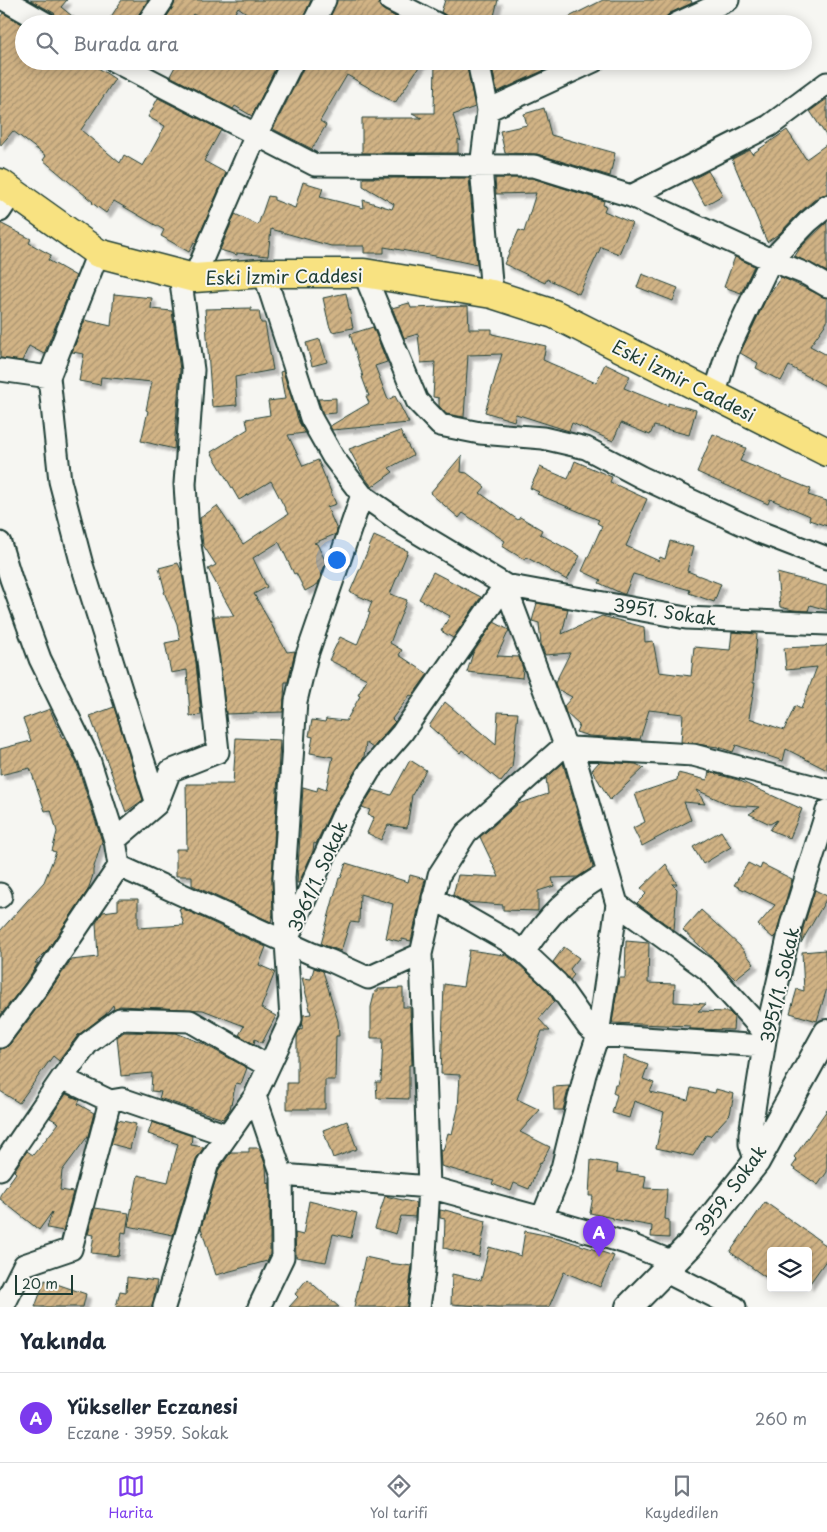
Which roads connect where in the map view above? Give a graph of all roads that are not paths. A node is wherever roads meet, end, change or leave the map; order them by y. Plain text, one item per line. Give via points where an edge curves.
1 (5, 0) edge
2 (163, 0) edge
3 (325, 0) edge
4 (390, 0) edge
5 (727, 0) edge
6 (31, 15) edge
7 (153, 15) edge
8 (318, 15) edge
9 (419, 15) edge
10 (695, 15) edge
11 (133, 70) edge
12 (288, 70) edge
13 (480, 70) edge
14 (575, 70) edge
15 (827, 83) edge
16 (488, 110) junction
17 (256, 135) junction
18 (481, 166) junction
19 (4, 196) edge
20 (631, 196) junction
21 (827, 206) edge
22 (98, 253) junction
23 (771, 260) junction
24 (264, 273) junction
25 (364, 274) junction
26 (187, 277) junction
27 (827, 286) edge
28 (492, 294) junction
29 (0, 370) edge
30 (49, 377) junction
31 (714, 396) junction
32 (827, 452) edge
33 (362, 495) junction
34 (0, 544) edge
35 (827, 558) edge
36 (505, 585) junction
37 (827, 624) edge
38 (569, 746) junction
39 (827, 790) edge
40 (157, 804) junction
41 (827, 811) edge
42 (115, 840) junction
43 (119, 866) junction
44 (608, 873) junction
45 (434, 898) junction
46 (617, 904) junction
47 (286, 942) junction
48 (524, 952) junction
49 (421, 954) junction
50 (827, 1033) edge
51 (598, 1035) junction
52 (0, 1037) edge
53 (765, 1040) junction
54 (268, 1066) junction
55 (62, 1078) junction
56 (255, 1096) junction
57 (110, 1101) junction
58 (227, 1135) junction
59 (756, 1162) junction
60 (0, 1169) edge
61 (282, 1175) junction
62 (429, 1187) junction
63 (542, 1218) junction
64 (668, 1267) junction
65 (633, 1305) edge
66 (3, 1307) edge
67 (164, 1307) edge
68 (259, 1307) edge
69 (419, 1307) edge
70 (735, 1307) edge

1 - 6 street
2 - 7 street
3 - 8 street
4 - 9 street
5 - 10 street
11 - 17 street
12 - 17 street
13 - 16 street
14 - 16 street
15 - 20 street via 769,126
16 - 18 street
17 - 18 street via 315,165
17 - 26 street
18 - 20 street via 534,166
18 - 28 street
19 - 22 main road, Eski İzmir Caddesi
20 - 23 street
21 - 23 street
22 - 26 main road, Eski İzmir Caddesi
22 - 30 street
23 - 27 street
23 - 31 street via 728,350
24 - 25 main road, Eski İzmir Caddesi
24 - 26 main road, Eski İzmir Caddesi
24 - 33 street via 312,418 333,457
25 - 28 main road, Eski İzmir Caddesi
25 - 35 street via 417,401 440,424 542,438 586,448 757,531
26 - 40 street via 193,370 185,484 188,532 208,660 218,752 170,771
28 - 31 main road, Eski İzmir Caddesi via 554,314
29 - 30 street
30 - 40 street via 60,481 82,566
31 - 32 main road, Eski İzmir Caddesi
33 - 36 street
33 - 47 street via 306,655 296,701 284,878
34 - 42 street via 40,659 89,758
36 - 37 street, 3951. Sokak via 686,618
36 - 38 street
36 - 47 street, 3961/1. Sokak via 402,733 370,770 342,817
38 - 39 street via 693,755
38 - 44 street
38 - 45 street via 466,833 439,875
40 - 42 street
41 - 53 street, 3951/1. Sokak via 791,926
42 - 43 street
43 - 47 street
43 - 52 street
44 - 46 street
44 - 48 street via 566,901
45 - 48 street
45 - 49 street
46 - 51 street
46 - 53 street via 708,970
47 - 49 street via 368,978
47 - 54 street, 3961/1. Sokak via 291,1019
48 - 51 street via 557,983 588,1027
49 - 62 street
50 - 59 street, 3959. Sokak
51 - 53 street
51 - 63 street via 562,1168
53 - 59 street, 3951/1. Sokak via 750,1134
54 - 55 street via 190,1021 120,1019 88,1044
54 - 56 street, 3961/1. Sokak
55 - 57 street
55 - 60 street
56 - 58 street, 3961/1. Sokak
56 - 61 street
57 - 58 street via 122,1099
57 - 66 street via 71,1249 24,1265
58 - 67 street, 3961/1. Sokak via 208,1163
59 - 64 street, 3959. Sokak via 690,1245
61 - 62 street
61 - 68 street via 283,1257
62 - 63 street
62 - 69 street
63 - 64 street via 626,1243
64 - 65 street, 3959. Sokak
64 - 70 street

